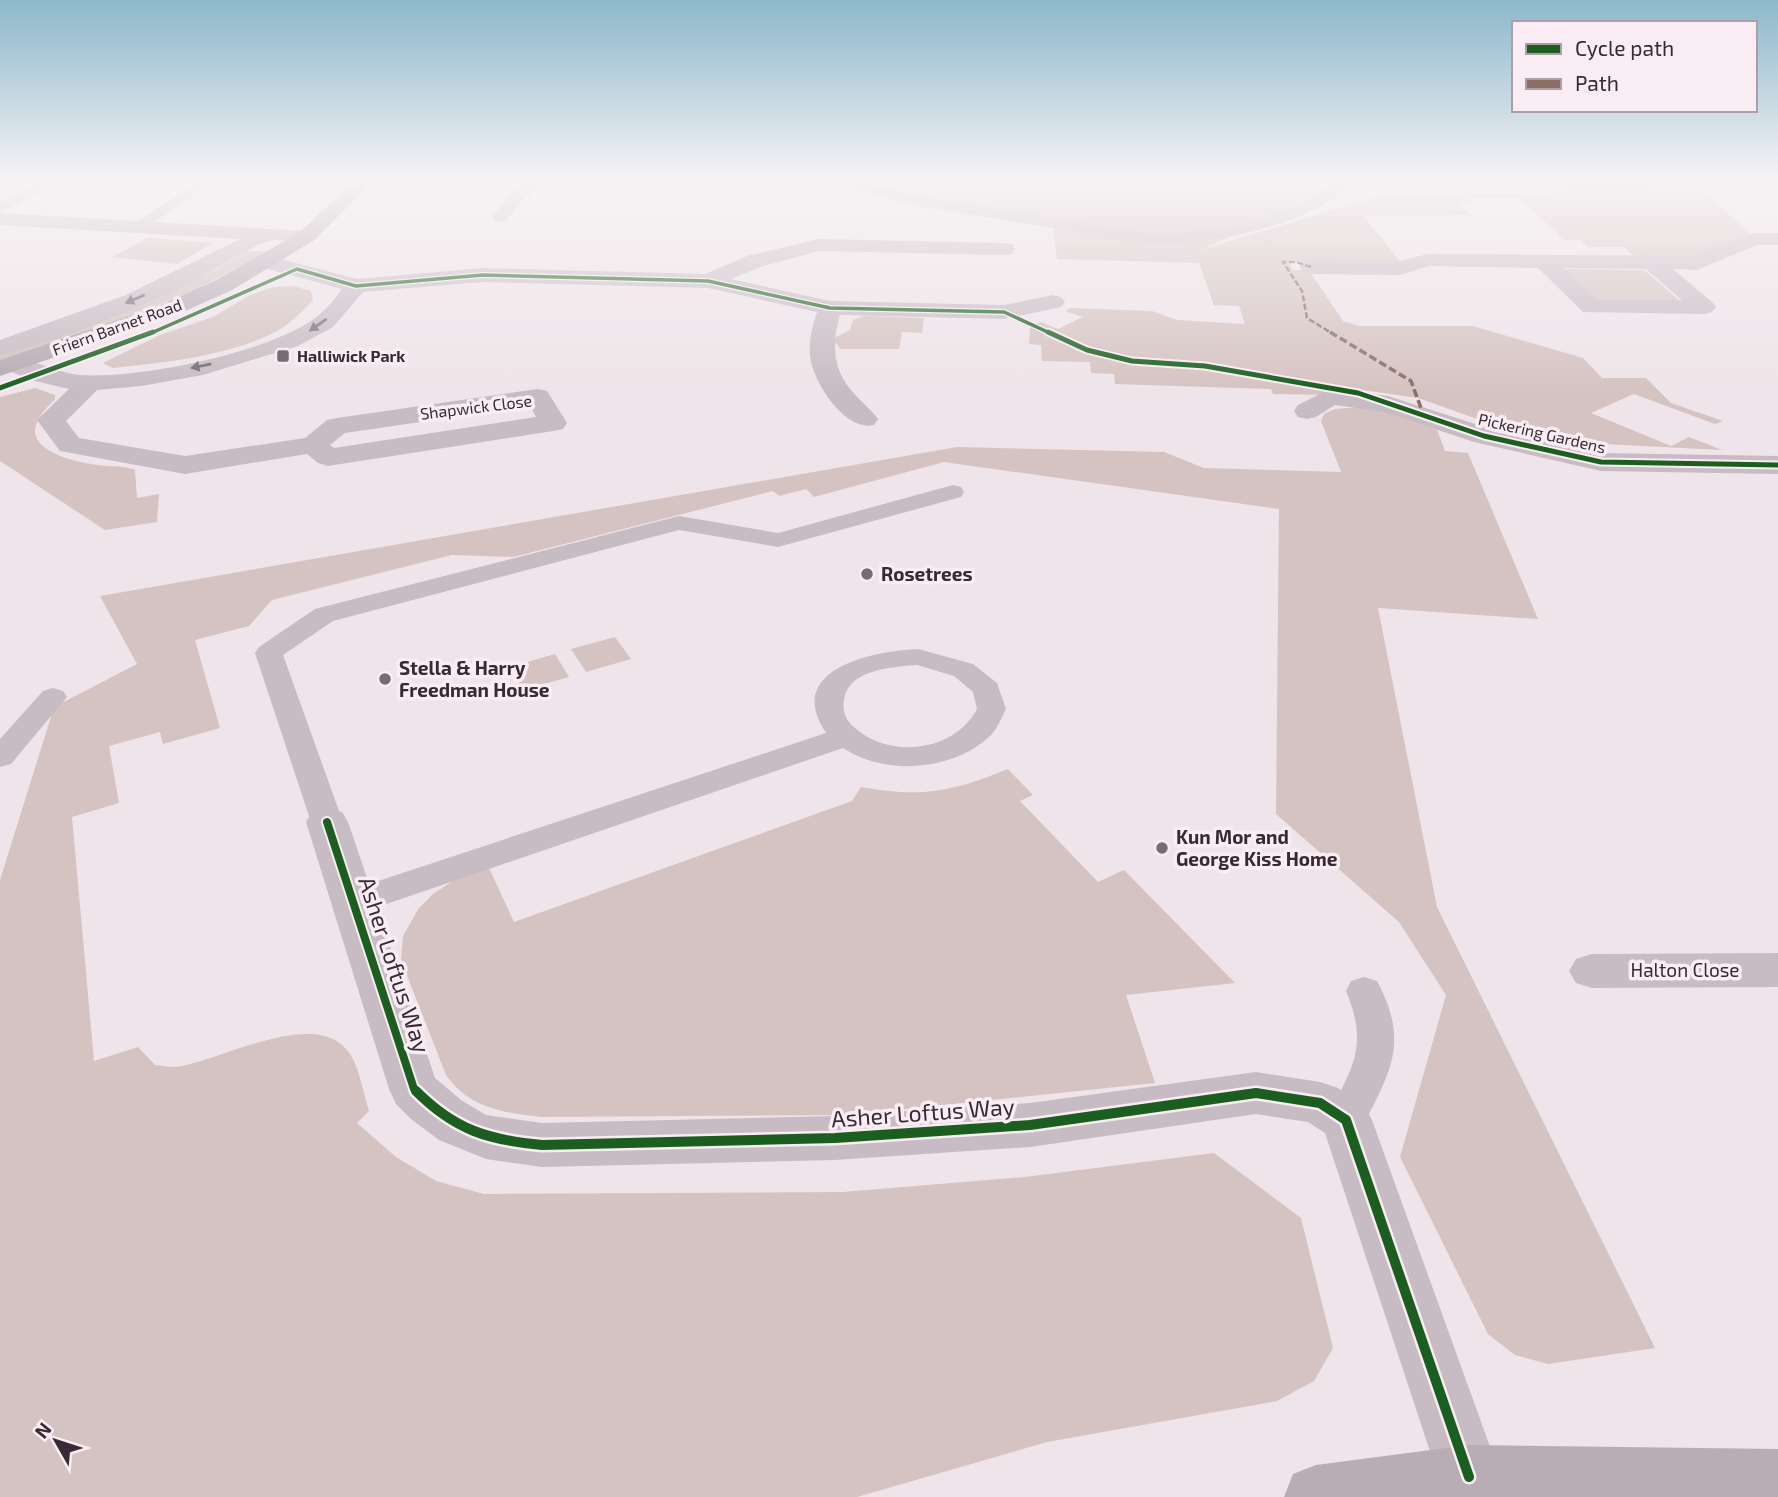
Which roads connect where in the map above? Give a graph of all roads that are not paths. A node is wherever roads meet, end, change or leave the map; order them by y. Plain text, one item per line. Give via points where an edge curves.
1 (235, 251) edge
2 (282, 251) edge
3 (795, 251) edge
4 (1726, 251) edge
5 (265, 261) junction
6 (1545, 262) junction
7 (1652, 263) junction
8 (1311, 267) dead end
9 (708, 281) junction
10 (356, 286) junction
11 (1053, 303) dead end
12 (830, 308) junction
13 (4, 360) edge
14 (90, 383) junction
15 (1307, 411) dead end
16 (864, 419) dead end
17 (313, 445) junction
18 (1778, 465) edge
19 (953, 492) dead end
20 (53, 697) dead end
21 (844, 737) junction
22 (0, 757) edge
23 (327, 822) joint
24 (354, 902) junction
25 (1778, 970) edge
26 (1592, 971) dead end
27 (1364, 991) dead end
28 (1346, 1120) junction
29 (1469, 1477) junction
30 (1778, 1481) edge
31 (1316, 1497) edge

1 -> 13 street, Friern Barnet Road
2 - 5 main road, Friern Barnet Road
3 - 9 street
4 - 7 street via 1697,263
5 - 10 street
5 - 13 main road, Friern Barnet Road via 166,311
6 - 7 street
6 - 7 street via 1591,307 1704,307
6 - 8 street via 1428,260 1400,268
9 - 10 street via 483,275
9 - 12 street
10 -> 14 street via 344,305 312,331 238,358 142,378
11 - 12 street via 1004,312
12 - 16 street via 821,332 823,363 837,394
13 - 14 street
14 - 17 street, Shapwick Close via 51,420 70,445 185,465
15 - 18 street, Pickering Gardens via 1330,397 1388,404 1484,436 1601,462
17 - 17 street, Shapwick Close via 328,457 553,423 538,397 337,426
19 - 23 lane via 778,540 679,523 324,615 269,653
20 - 22 lane
21 - 21 lane via 870,750 902,756 935,755 965,745 985,729 993,710 988,691 972,674 947,662 918,657 887,659 859,667 839,681 828,699 830,719
21 - 24 lane
23 - 24 street, Asher Loftus Way
24 - 28 street, Asher Loftus Way via 414,1089 433,1109 466,1131 499,1141 542,1145 863,1136 1030,1125 1256,1093 1320,1103
25 - 26 street, Halton Close
27 - 28 lane via 1376,1014 1378,1040 1375,1057
28 - 29 street
29 - 30 main road
29 - 31 main road

